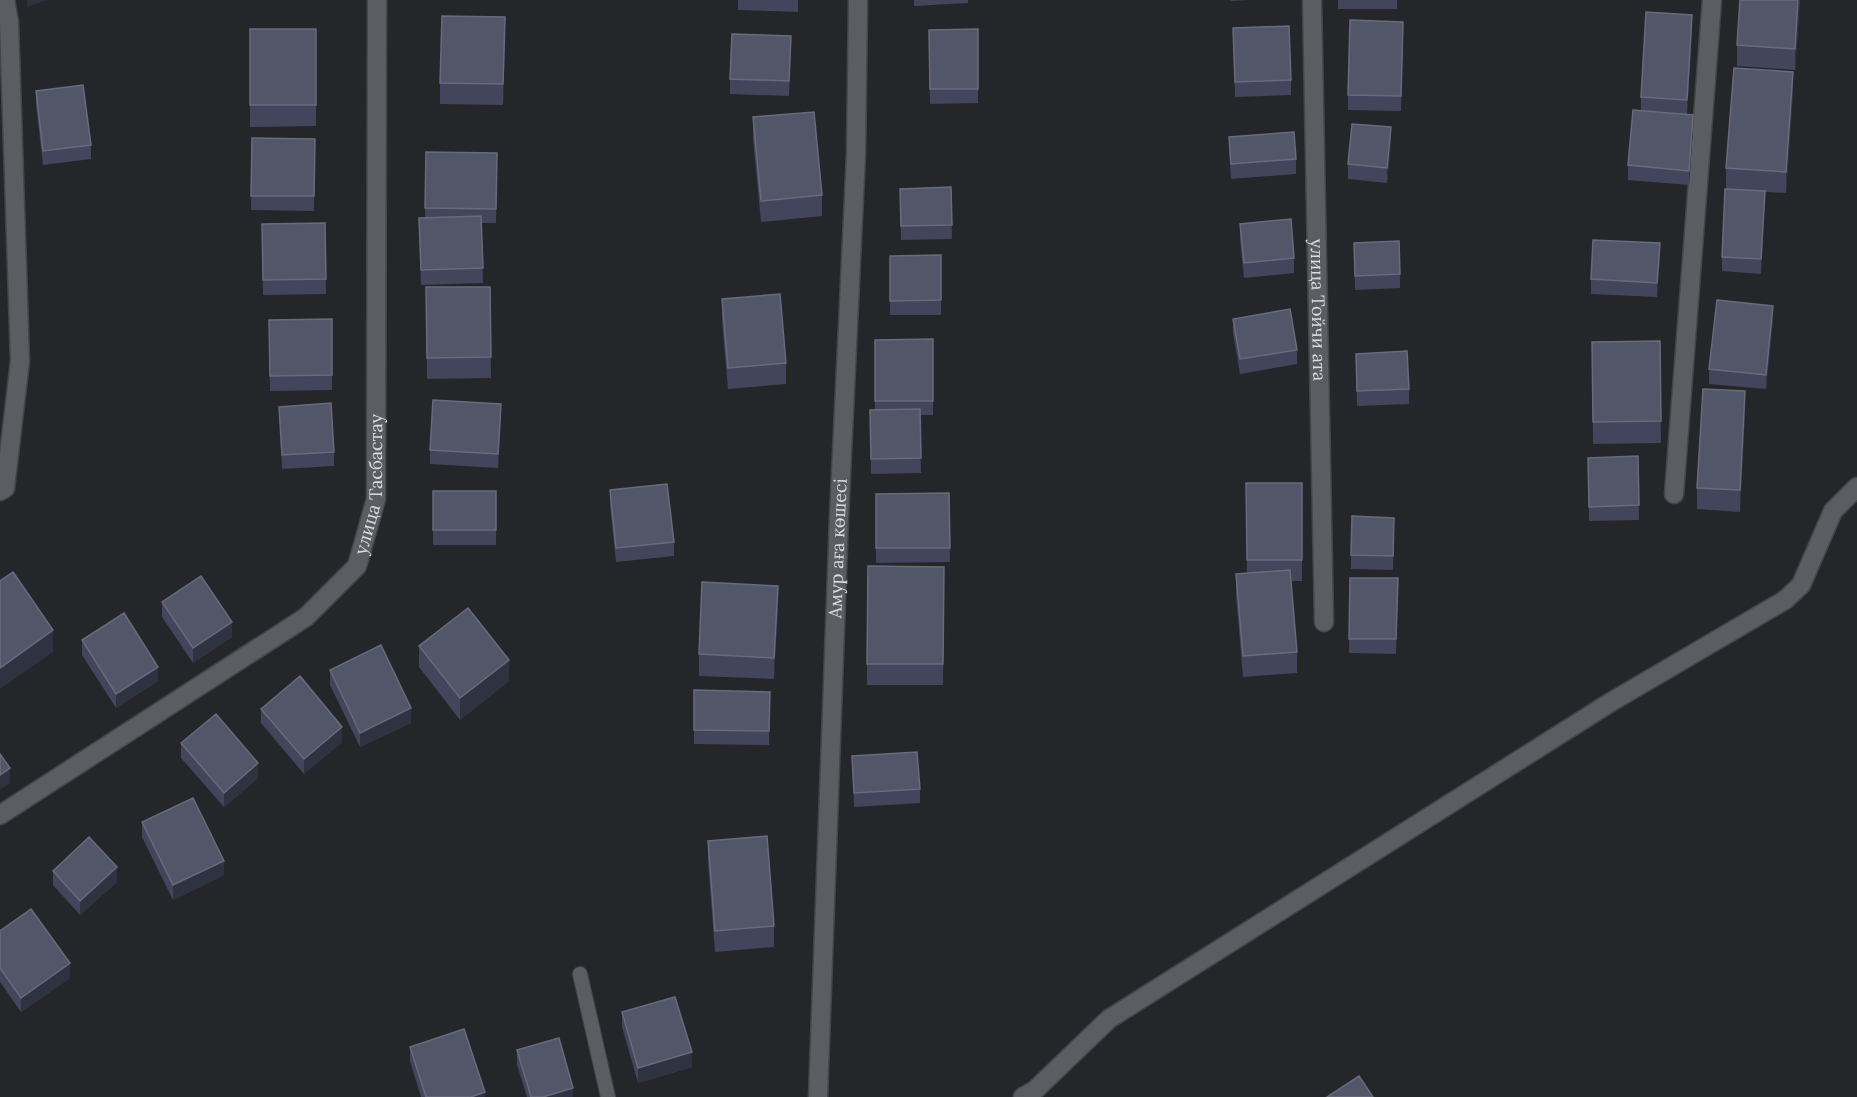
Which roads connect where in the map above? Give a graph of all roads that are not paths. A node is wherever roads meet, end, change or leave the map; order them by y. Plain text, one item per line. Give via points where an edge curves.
1 (5, 0) edge
2 (377, 0) edge
3 (858, 0) edge
4 (1312, 0) edge
5 (1712, 0) edge
6 (4, 24) edge
7 (1857, 487) edge
8 (3, 489) edge
9 (1674, 494) dead end
10 (1324, 622) dead end
11 (0, 815) edge
12 (580, 974) dead end
13 (608, 1097) edge
14 (818, 1097) edge
15 (1023, 1097) edge

1 - 6 street
2 - 11 street, улица Тасбастау via 375,499 357,566 306,616
3 - 14 street, Амур аға көшесі via 856,154
4 - 10 street, улица Тойчи ата
5 - 9 street
6 - 8 street via 20,361
7 - 15 street via 1833,510 1801,585 1785,600 1611,702 1109,1019
12 - 13 lane

